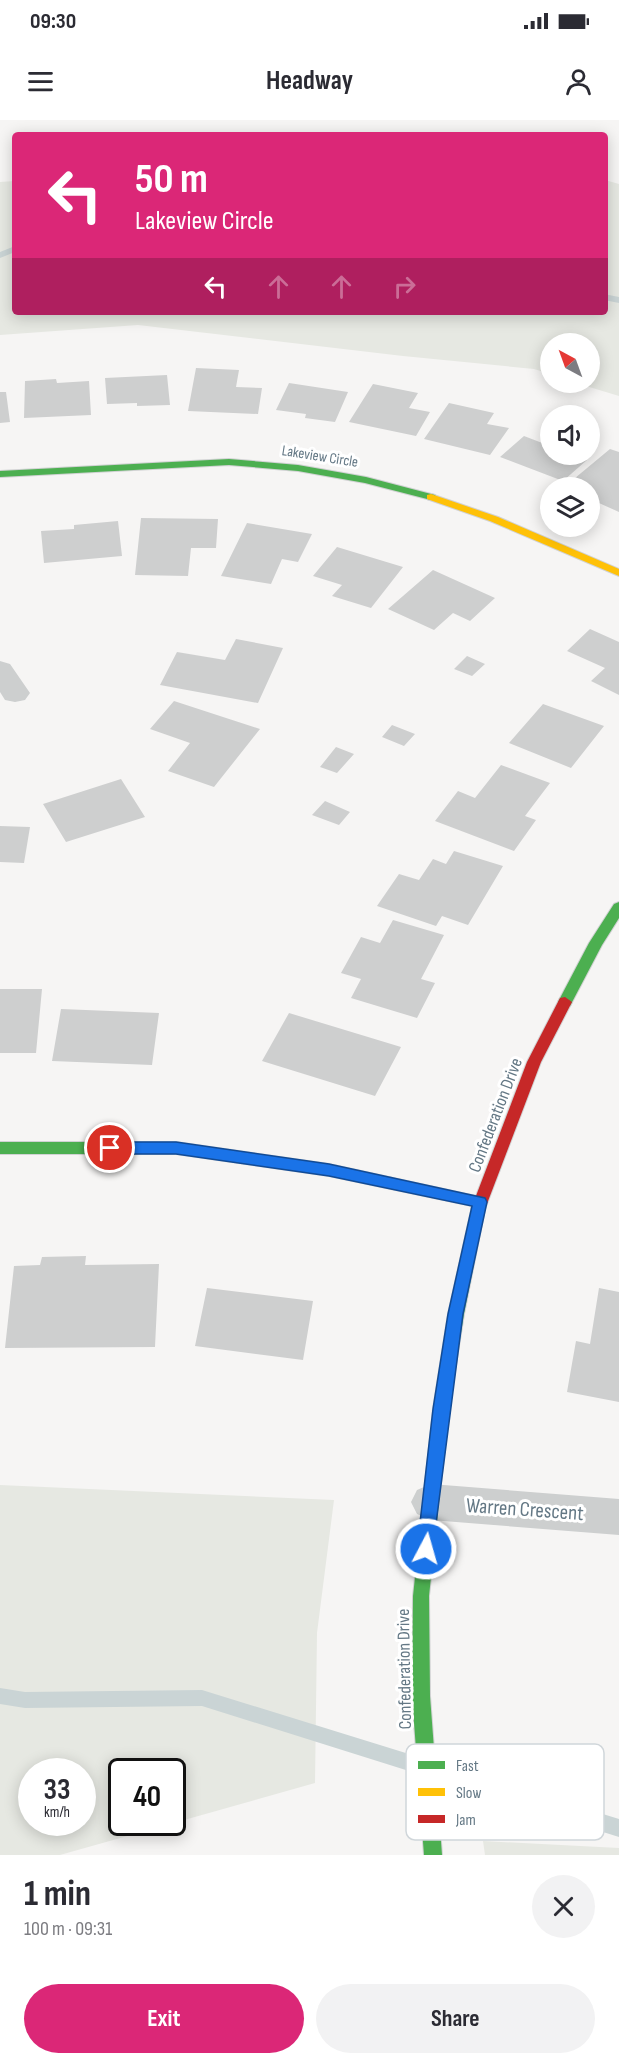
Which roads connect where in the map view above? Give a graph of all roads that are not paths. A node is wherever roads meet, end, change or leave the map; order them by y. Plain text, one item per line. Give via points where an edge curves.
1 (0, 474) edge
2 (619, 573) edge
3 (619, 907) edge
4 (0, 1148) edge
5 (480, 1202) junction
6 (431, 1502) junction
7 (619, 1517) edge
8 (426, 1744) edge
9 (432, 1840) edge
10 (433, 1855) edge

1 - 2 street, Lakeview Circle via 229,462 298,468 431,497 494,519
3 - 5 street, Confederation Drive via 534,1062
4 - 5 street via 176,1148 329,1170
5 - 6 street, Confederation Drive via 456,1314
6 - 7 street, Warren Crescent
6 - 8 street, Confederation Drive via 419,1645
9 - 10 street, Confederation Drive

